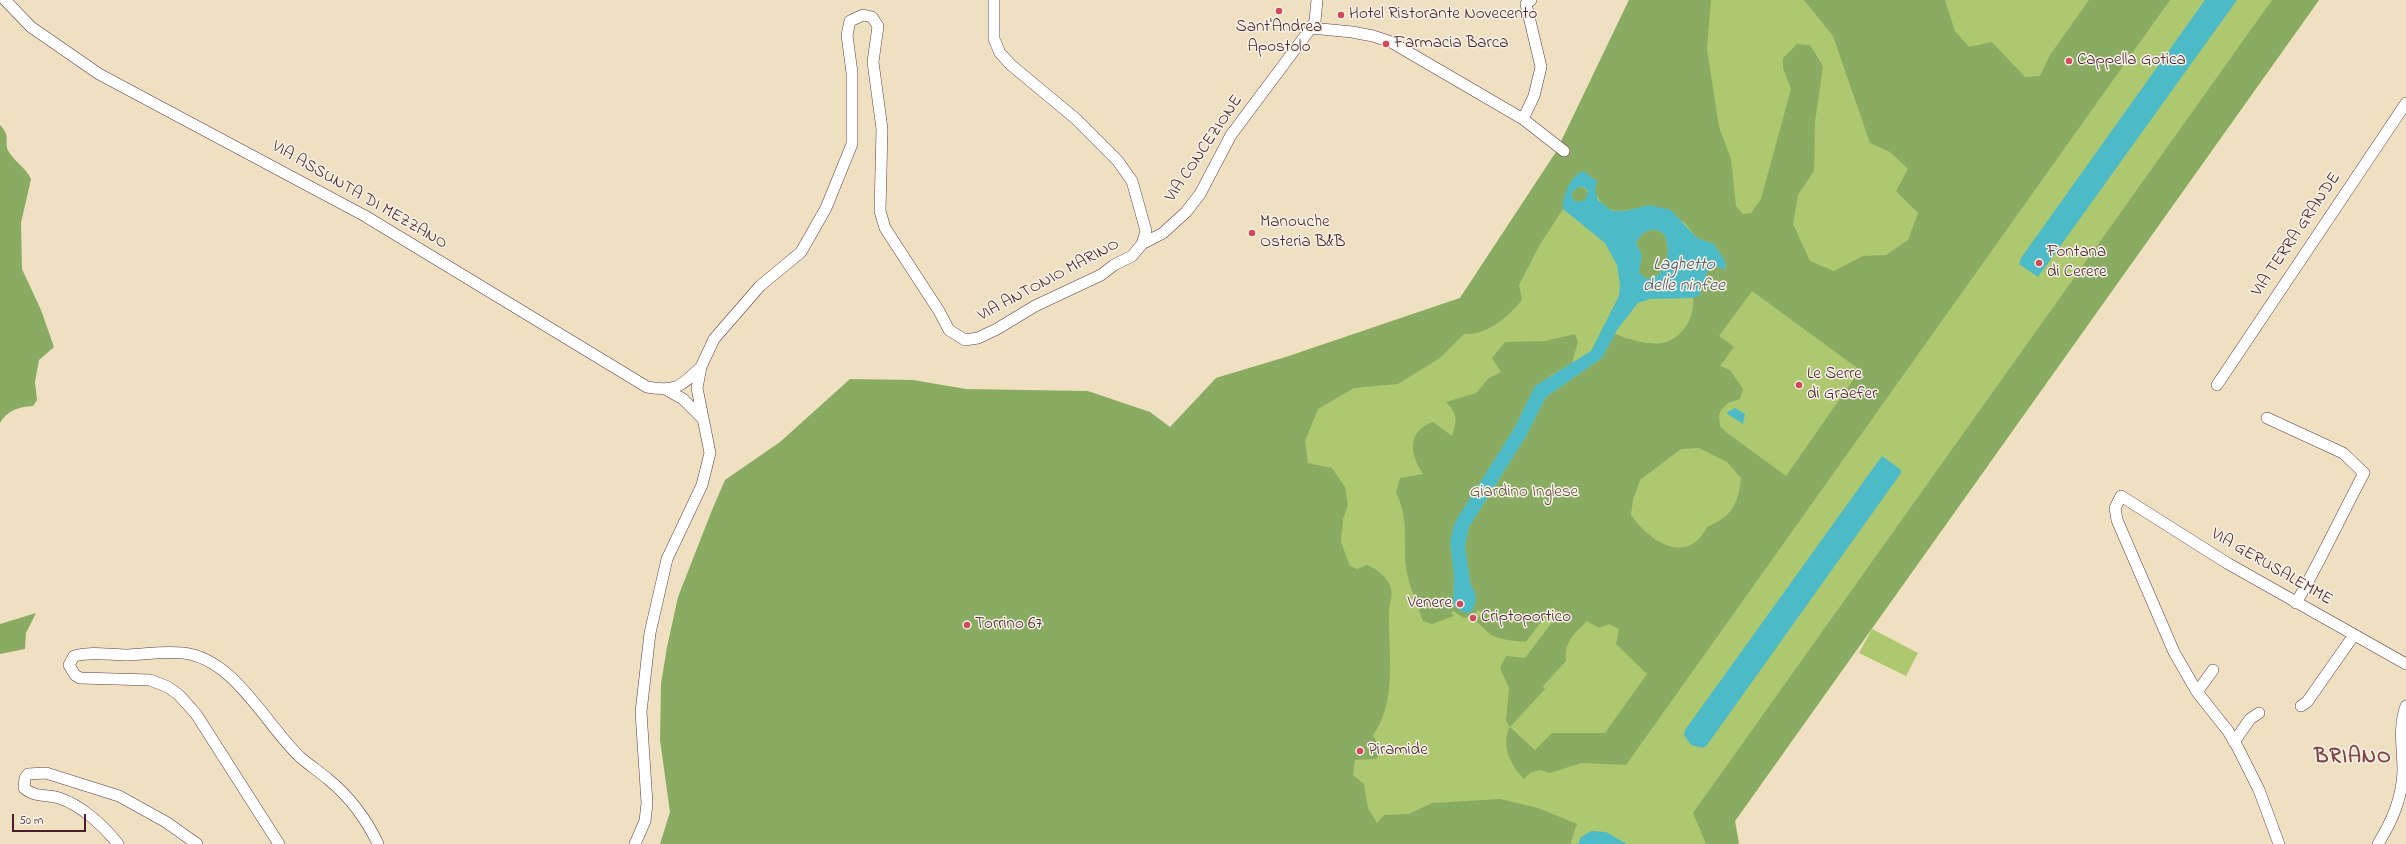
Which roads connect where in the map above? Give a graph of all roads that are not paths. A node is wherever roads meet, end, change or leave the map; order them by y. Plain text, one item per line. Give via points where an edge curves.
1 (5, 0) edge
2 (994, 0) edge
3 (1317, 0) edge
4 (1527, 1) edge
5 (1311, 28) junction
6 (2406, 103) edge
7 (1523, 119) junction
8 (1564, 151) dead end
9 (1142, 244) junction
10 (701, 366) junction
11 (2216, 385) dead end
12 (667, 390) junction
13 (2267, 418) dead end
14 (705, 421) junction
15 (2296, 602) junction
16 (2354, 635) junction
17 (2406, 664) edge
18 (2213, 670) dead end
19 (2198, 692) junction
20 (2301, 706) dead end
21 (2406, 706) edge
22 (2259, 713) dead end
23 (2234, 742) junction
24 (118, 844) edge
25 (197, 844) edge
26 (279, 844) edge
27 (378, 844) edge
28 (635, 844) edge
29 (2279, 844) edge
30 (2378, 844) edge

1 - 12 street, VIA ASSUNTA DI MEZZANO via 31,27 99,74 365,216 647,387
2 - 9 street, VIA ANTONIO MARINO via 994,39 1000,53 1076,119 1117,160 1132,181 1146,231
3 - 5 street, VIA CONCEZIONE via 1315,21
4 - 7 street via 1541,67 1534,96
5 - 7 street via 1352,32 1391,42
5 - 9 street, VIA CONCEZIONE via 1231,135 1200,194 1186,212 1163,233
6 - 11 street, VIA TERRA GRANDE
7 - 8 street
9 - 10 street, VIA ANTONIO MARINO via 1132,256 1101,275 1035,306 978,338 965,340 949,330 885,228 880,211 882,129 873,62 878,26 872,17 863,15 850,22 847,35 852,73 852,144 826,208 801,252 760,286 724,327 714,339
10 - 12 street via 685,382
10 - 14 street, VIA ANTONIO MARINO via 697,388
12 - 14 street via 683,399
13 - 15 street via 2343,453 2364,473 2322,558
14 - 28 street, VIA ANTONIO MARINO via 710,453 704,479 667,559 650,633 641,712 647,803 645,821
15 - 16 street, VIA GERUSALEMME
15 - 19 street, VIA GERUSALEMME via 2191,541 2121,496 2115,508 2117,520 2174,652
16 - 17 street, VIA GERUSALEMME
16 - 20 street via 2307,702
18 - 19 street
19 - 23 street
21 - 30 street via 2400,727 2403,771 2400,794 2395,814
22 - 23 street via 2250,719
23 - 29 street via 2259,790
24 - 25 street via 85,812 70,802 28,792 24,788 28,774 46,773 119,796 166,822
26 - 27 street via 196,714 179,695 168,687 150,680 80,678 74,675 69,665 74,656 86,653 184,653 211,662 231,678 301,758 349,799

